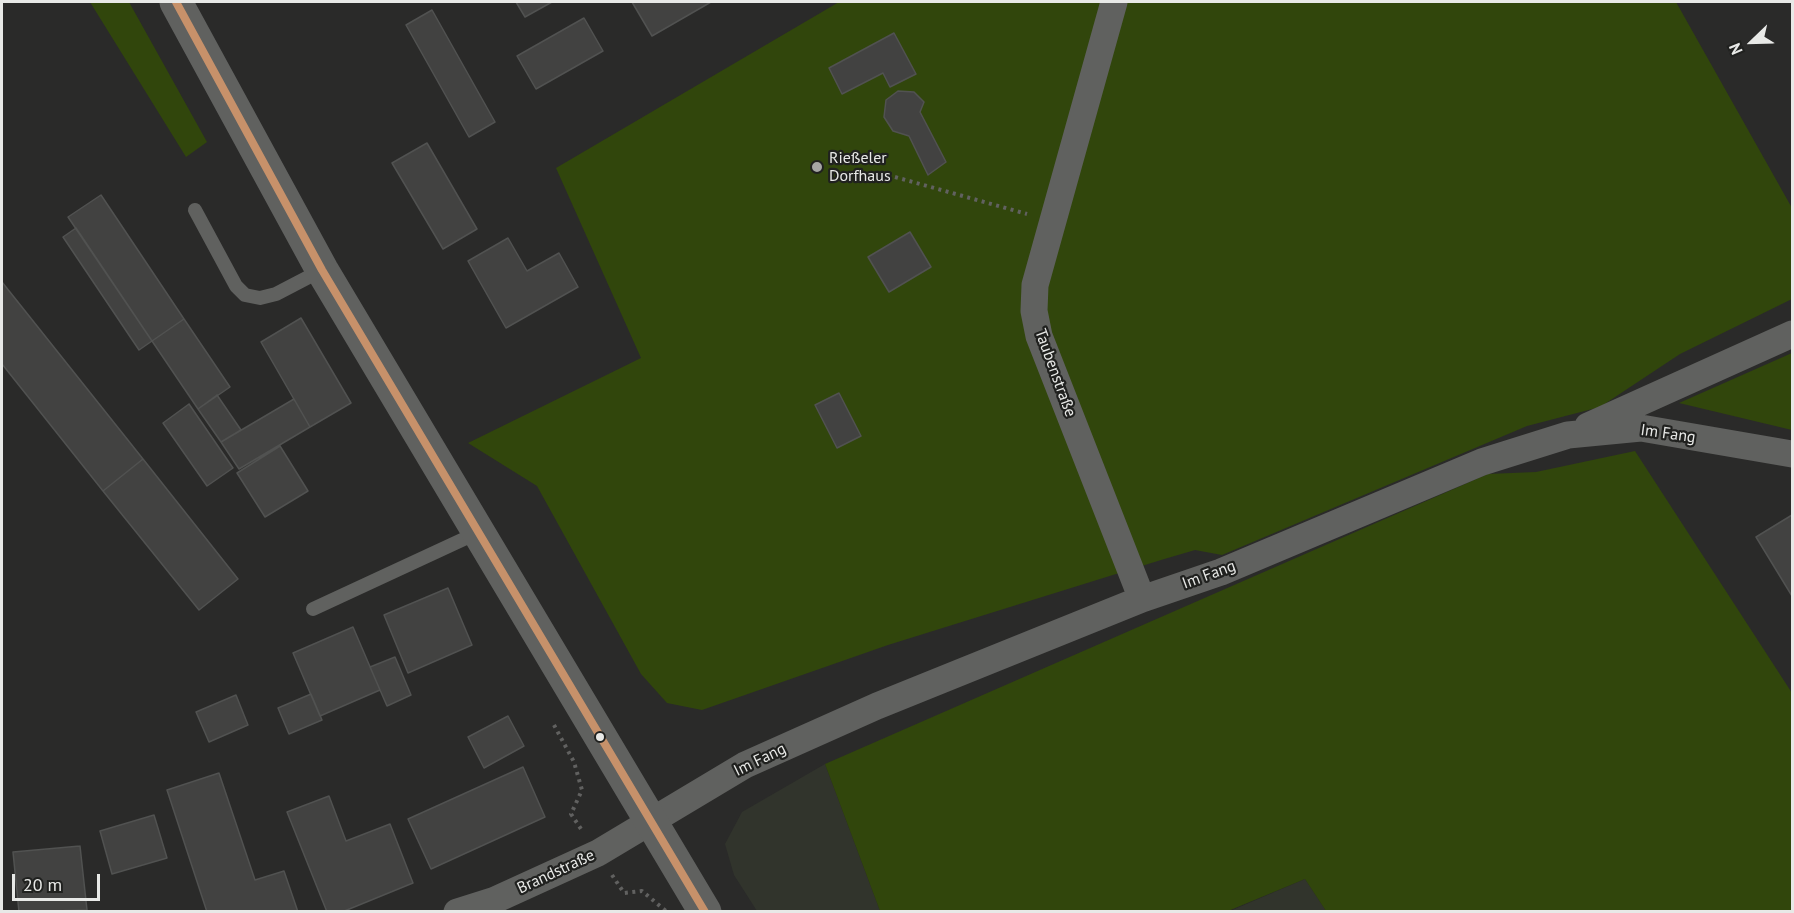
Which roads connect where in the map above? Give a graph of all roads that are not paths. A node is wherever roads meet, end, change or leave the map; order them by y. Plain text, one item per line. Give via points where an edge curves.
1 (176, 2) edge
2 (1114, 2) edge
3 (195, 210) dead end
4 (322, 270) junction
5 (1792, 334) edge
6 (1568, 435) junction
7 (1792, 454) edge
8 (479, 532) junction
9 (1142, 599) junction
10 (313, 609) dead end
11 (650, 822) junction
12 (457, 912) edge
13 (705, 912) edge

1 - 4 main road
2 - 9 street, Taubenstraße via 1035,285 1035,311 1039,336
3 - 4 lane via 236,286 245,295 260,298 276,294
4 - 8 main road
5 - 6 street
6 - 7 street, Im Fang via 1641,428
6 - 9 street, Im Fang via 1482,462 1221,572
8 - 10 lane
8 - 11 main road
9 - 11 street, Im Fang via 877,706 745,765
11 - 12 street, Brandstraße via 577,862 495,900
11 - 13 main road

